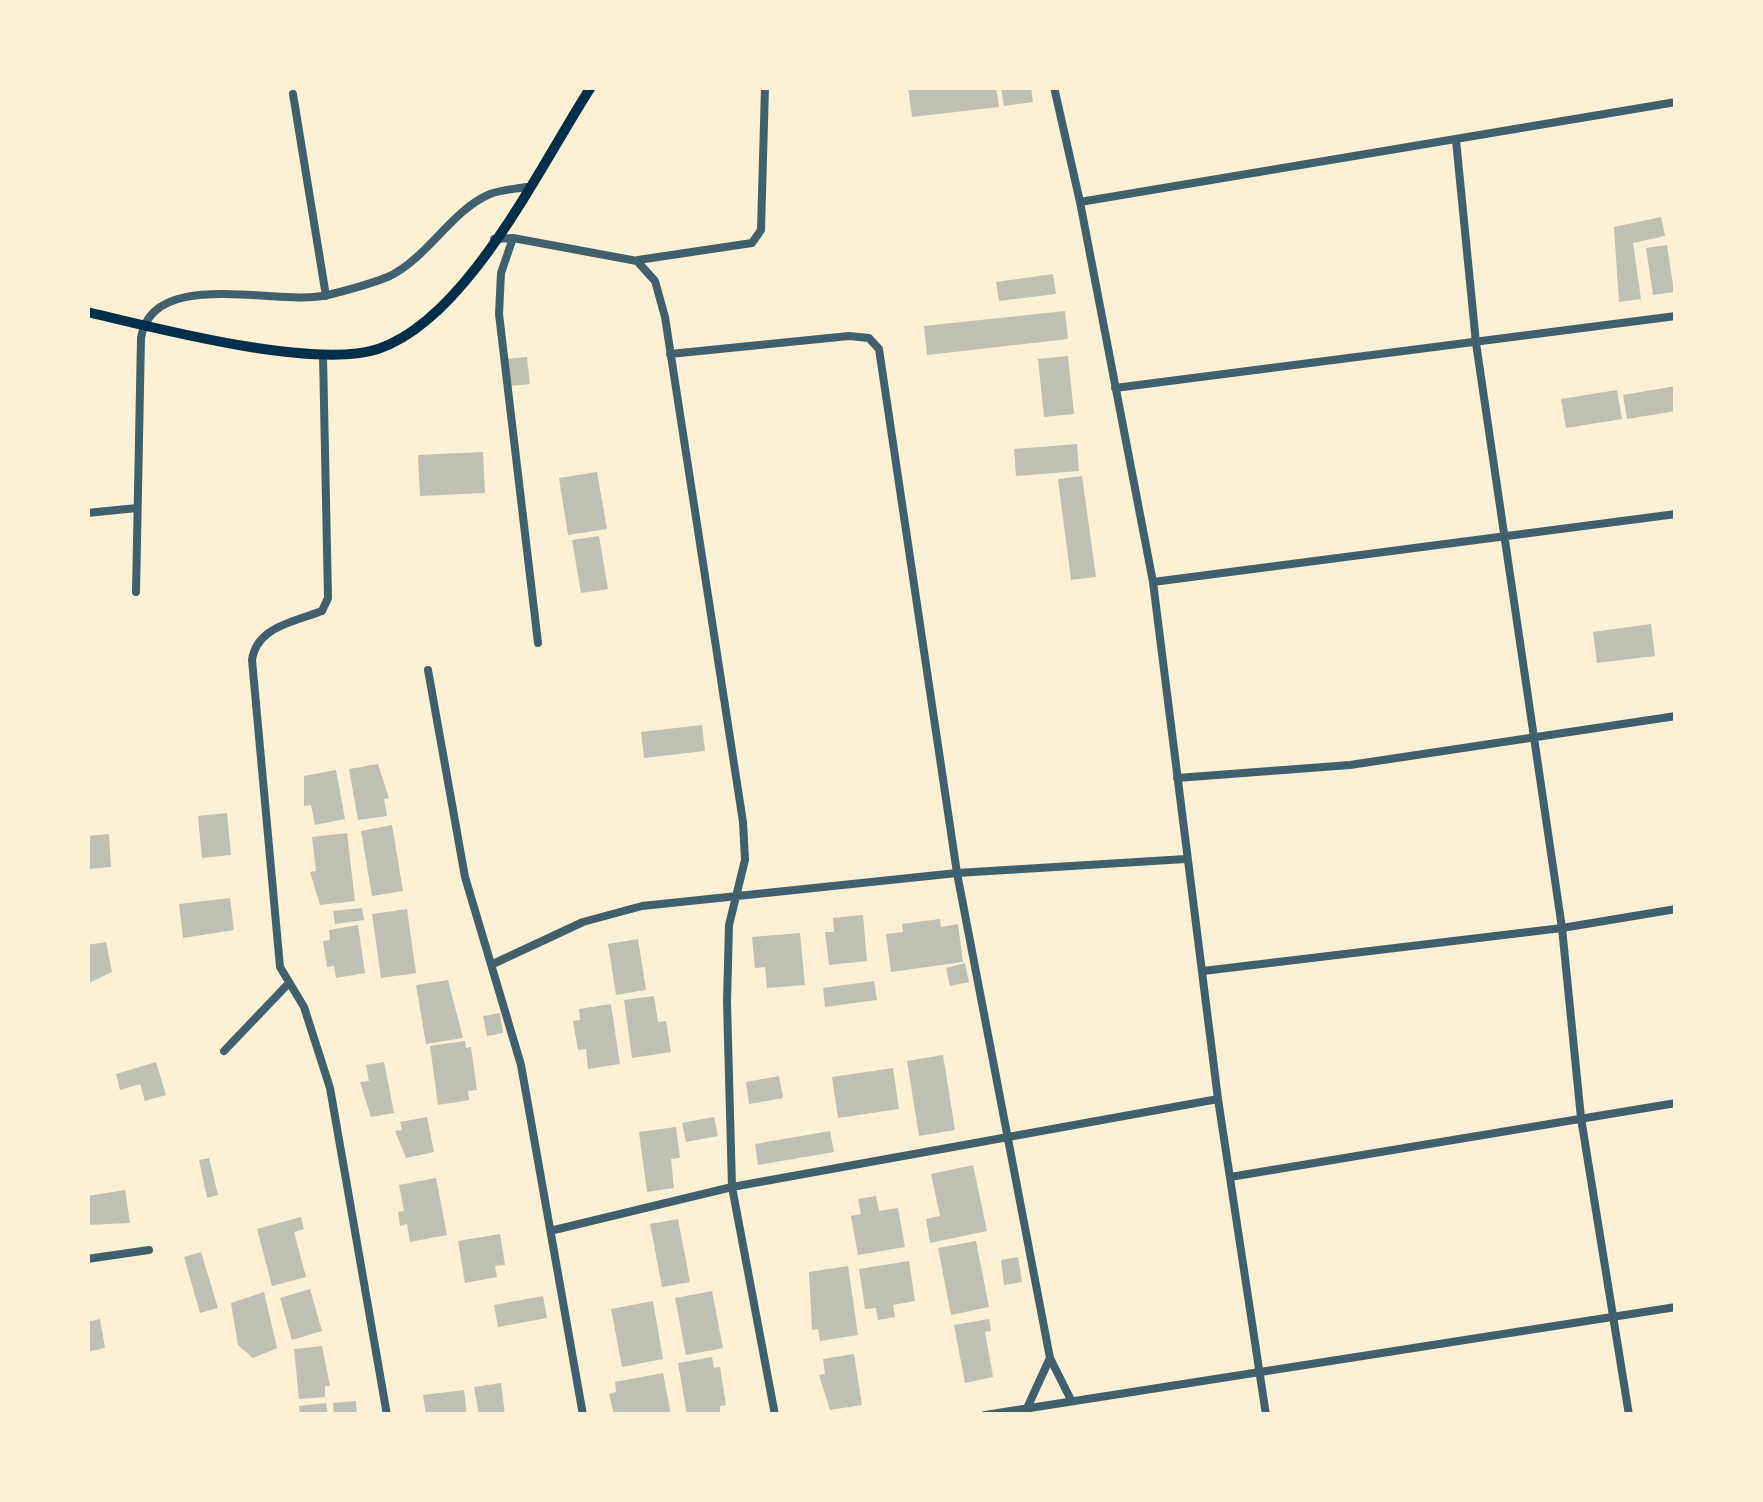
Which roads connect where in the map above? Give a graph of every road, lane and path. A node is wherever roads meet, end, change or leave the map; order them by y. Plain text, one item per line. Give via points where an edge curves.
1 (591, 87) edge
2 (765, 87) edge
3 (1054, 87) edge
4 (293, 94) dead end
5 (1676, 103) edge
6 (1456, 140) junction
7 (526, 187) junction
8 (1079, 202) junction
9 (513, 238) junction
10 (493, 239) junction
11 (637, 261) junction
12 (326, 296) junction
13 (87, 312) edge
14 (1676, 316) edge
15 (143, 325) junction
16 (1476, 343) junction
17 (670, 354) junction
18 (323, 356) junction
19 (1115, 388) junction
20 (137, 508) junction
21 (87, 513) edge
22 (1676, 514) edge
23 (1504, 540) junction
24 (1153, 582) junction
25 (136, 592) dead end
26 (538, 643) dead end
27 (428, 670) dead end
28 (1676, 716) edge
29 (1532, 734) junction
30 (1177, 778) junction
31 (1186, 859) junction
32 (957, 873) junction
33 (734, 896) junction
34 (1676, 909) edge
35 (1562, 928) junction
36 (495, 963) junction
37 (1203, 971) junction
38 (290, 983) junction
39 (224, 1052) dead end
40 (1218, 1099) junction
41 (1676, 1103) edge
42 (1582, 1118) junction
43 (1006, 1135) junction
44 (1230, 1177) junction
45 (732, 1186) junction
46 (554, 1230) junction
47 (149, 1250) dead end
48 (87, 1259) edge
49 (1676, 1307) edge
50 (1612, 1319) junction
51 (1050, 1358) junction
52 (1260, 1370) junction
53 (1071, 1400) junction
54 (1028, 1408) junction
55 (387, 1415) edge
56 (583, 1415) edge
57 (776, 1415) edge
58 (985, 1415) edge
59 (1266, 1415) edge
60 (1629, 1415) edge

1 - 7 main road
2 - 11 street via 762,217 752,243
3 - 8 street
4 - 12 street
5 - 6 street
6 - 8 street
6 - 16 street
7 - 10 main road
7 - 12 street via 487,195 393,274
8 - 19 street
9 - 10 street
9 - 11 street
9 - 26 street via 499,314
10 - 18 main road via 418,328 381,348
11 - 17 street via 655,280
12 - 15 street via 202,291 159,306
13 - 15 main road
14 - 16 street
15 - 18 main road
15 - 20 street
16 - 19 street
16 - 23 street
17 - 32 street via 849,336 869,338 879,349
17 - 33 street via 743,822 746,860
18 - 38 street via 328,598 322,610 267,632 251,660 273,930
19 - 24 street
20 - 21 street
20 - 25 street
22 - 23 street
23 - 24 street
23 - 29 street
24 - 30 street
27 - 36 street via 465,877
28 - 29 street
29 - 30 street via 1350,765
29 - 35 street
30 - 31 street
31 - 32 street
31 - 37 street
32 - 33 street
32 - 43 street
33 - 36 street via 601,916
33 - 45 street via 727,1002
34 - 35 street
35 - 37 street
35 - 42 street
36 - 46 street
37 - 40 street
38 - 39 street
38 - 55 street via 335,1110
40 - 43 street
40 - 44 street
41 - 42 street
42 - 44 street
42 - 50 street
43 - 45 street
43 - 51 street
44 - 52 street
45 - 46 street
45 - 57 street
46 - 56 street
47 - 48 street
49 - 50 street
50 - 52 street
50 - 60 street
51 - 53 street
51 - 54 street
52 - 53 street
52 - 59 street
53 - 54 street
54 - 58 street

